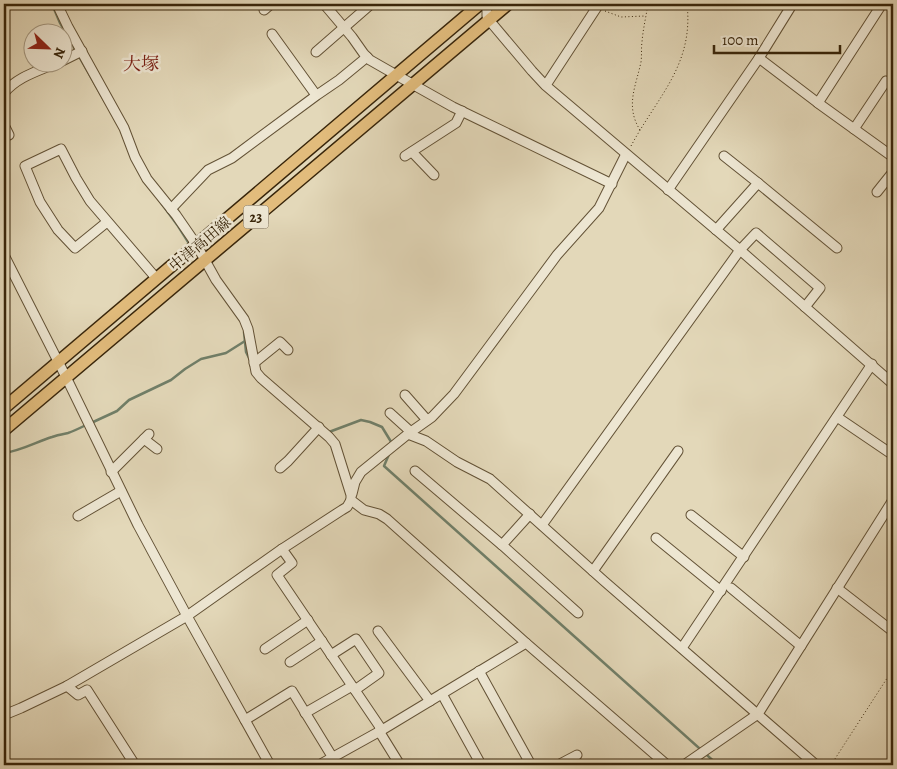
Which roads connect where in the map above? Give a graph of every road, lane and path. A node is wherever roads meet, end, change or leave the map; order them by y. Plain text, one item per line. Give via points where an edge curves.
1 (57, 4) edge
2 (324, 4) edge
3 (371, 4) edge
4 (487, 4) edge
5 (508, 4) edge
6 (648, 4) edge
7 (687, 4) edge
8 (792, 4) edge
9 (882, 4) edge
10 (474, 6) edge
11 (597, 7) joint
12 (646, 16) junction
13 (489, 20) junction
14 (344, 27) junction
15 (272, 34) dead end
16 (82, 51) junction
17 (316, 52) dead end
18 (72, 56) edge
19 (367, 57) junction
20 (759, 58) junction
21 (36, 72) edge
22 (396, 75) junction
23 (886, 81) dead end
24 (412, 84) junction
25 (546, 85) junction
26 (4, 93) edge
27 (316, 95) junction
28 (818, 102) junction
29 (462, 111) junction
30 (4, 125) edge
31 (854, 129) junction
32 (640, 130) junction
33 (8, 134) dead end
34 (626, 154) junction
35 (724, 156) dead end
36 (893, 157) edge
37 (893, 172) edge
38 (434, 175) dead end
39 (758, 183) junction
40 (612, 184) junction
41 (668, 190) junction
42 (877, 192) dead end
43 (171, 209) junction
44 (107, 222) junction
45 (716, 230) junction
46 (196, 244) junction
47 (837, 248) dead end
48 (740, 250) junction
49 (4, 255) edge
50 (205, 260) junction
51 (156, 278) junction
52 (805, 306) junction
53 (288, 350) dead end
54 (58, 361) junction
55 (254, 362) junction
56 (872, 364) junction
57 (66, 377) junction
58 (893, 384) edge
59 (405, 395) dead end
60 (4, 408) edge
61 (390, 413) dead end
62 (837, 417) junction
63 (428, 420) junction
64 (319, 428) junction
65 (4, 430) edge
66 (410, 433) junction
67 (157, 449) dead end
68 (678, 451) dead end
69 (893, 455) edge
70 (280, 468) dead end
71 (415, 471) dead end
72 (111, 472) junction
73 (344, 472) junction
74 (361, 472) junction
75 (121, 491) junction
76 (351, 497) junction
77 (893, 500) edge
78 (530, 514) junction
79 (691, 515) dead end
80 (78, 516) dead end
81 (542, 525) junction
82 (656, 538) dead end
83 (502, 545) junction
84 (282, 549) junction
85 (744, 557) junction
86 (593, 571) junction
87 (731, 588) dead end
88 (837, 588) junction
89 (721, 591) junction
90 (578, 613) dead end
91 (187, 616) junction
92 (308, 620) junction
93 (891, 630) dead end
94 (378, 631) dead end
95 (322, 641) junction
96 (526, 643) junction
97 (801, 646) junction
98 (682, 648) junction
99 (265, 649) dead end
100 (331, 655) junction
101 (290, 662) dead end
102 (893, 669) edge
103 (479, 672) junction
104 (67, 686) junction
105 (353, 688) junction
106 (442, 694) junction
107 (430, 701) junction
108 (305, 713) junction
109 (758, 714) junction
110 (4, 715) edge
111 (245, 720) junction
112 (380, 730) junction
113 (577, 755) dead end
114 (333, 758) junction
115 (480, 761) dead end
116 (135, 765) edge
117 (270, 765) edge
118 (319, 765) edge
119 (400, 765) edge
120 (531, 765) edge
121 (558, 765) edge
122 (667, 765) edge
123 (684, 765) edge
124 (816, 765) edge
125 (831, 765) edge

1 - 16 street
2 - 14 street
3 - 14 street
4 - 13 street
5 - 13 main road, 中津高田線 / 23
6 - 12 path
7 - 32 path via 687,40 680,63
8 - 20 street
9 - 28 street
10 - 22 main road, 中津高田線 / 23
11 - 12 path via 622,17
11 - 25 street
12 - 32 path via 633,95 633,115
13 - 24 main road, 中津高田線 / 23
13 - 25 street
14 - 17 street
14 - 19 street
15 - 27 street
16 - 18 street
16 - 43 street via 124,128 140,168
19 - 22 street
19 - 27 street
20 - 28 street
20 - 41 street
21 - 26 street via 14,82
22 - 24 street
22 - 46 main road, 中津高田線 / 23
23 - 31 street
24 - 29 street
24 - 50 main road, 中津高田線 / 23
25 - 34 street
27 - 43 street via 232,158 208,170
28 - 31 street
29 - 38 street via 456,123 409,154
29 - 40 street
30 - 33 street
31 - 36 street
32 - 34 path
34 - 40 street
34 - 41 street
35 - 39 street
37 - 42 street
39 - 45 street
39 - 47 street
40 - 63 street via 599,208 562,250 454,394
41 - 45 street
43 - 46 street
44 - 44 street via 90,201 61,149 25,166 40,202 58,230 75,248
44 - 51 street
45 - 48 street
46 - 50 street
46 - 51 main road, 中津高田線 / 23
48 - 52 street
48 - 52 street via 756,233 820,288
48 - 81 street
49 - 54 street
50 - 55 street via 244,319
50 - 57 main road, 中津高田線 / 23
51 - 54 main road, 中津高田線 / 23
52 - 56 street
53 - 55 street via 280,342
54 - 57 street
54 - 60 main road, 中津高田線 / 23
55 - 64 street via 261,378
56 - 58 street
56 - 62 street
57 - 65 main road, 中津高田線 / 23
57 - 72 street
59 - 63 street
61 - 66 street
62 - 69 street
62 - 85 street
63 - 66 street
64 - 70 street
64 - 73 street via 336,444
66 - 74 street
66 - 78 street via 490,479
67 - 72 street via 146,436
68 - 86 street
71 - 83 street
72 - 75 street
73 - 74 street
73 - 76 street
74 - 76 street
75 - 80 street
75 - 91 street
76 - 84 street via 347,507
76 - 96 street via 364,510 387,519
77 - 88 street
78 - 81 street
78 - 83 street
79 - 85 street
81 - 86 street
82 - 89 street
83 - 90 street
84 - 91 street
84 - 92 street via 292,563 277,575
85 - 89 street
86 - 98 street
87 - 97 street
88 - 93 street
88 - 97 street
89 - 98 street
91 - 104 street
91 - 111 street
92 - 95 street
92 - 99 street
94 - 107 street
95 - 100 street
95 - 101 street
96 - 103 street
96 - 122 street
97 - 109 street
98 - 109 street
100 - 105 street
100 - 105 street via 356,639 379,673
102 - 125 path
103 - 106 street
103 - 120 street
104 - 110 street
104 - 116 street via 78,695 87,690
105 - 108 street
105 - 112 street
106 - 107 street
106 - 115 street
107 - 112 street
108 - 111 street via 292,691
108 - 114 street
109 - 123 street
109 - 124 street
111 - 117 street
112 - 114 street
112 - 119 street
113 - 121 street
114 - 118 street

